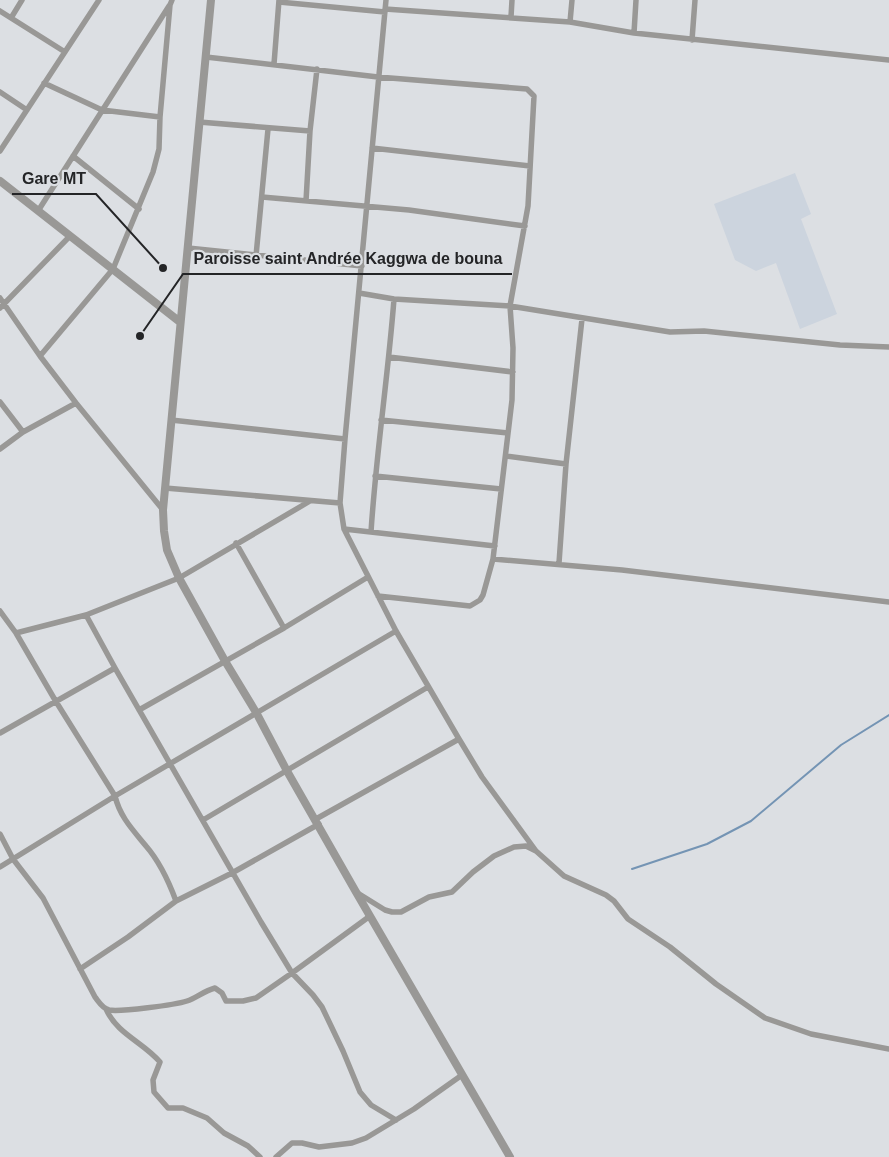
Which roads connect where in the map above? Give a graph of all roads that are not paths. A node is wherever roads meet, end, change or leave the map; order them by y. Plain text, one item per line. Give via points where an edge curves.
1 (22, 0) edge
2 (99, 0) edge
3 (211, 0) edge
4 (386, 0) edge
5 (512, 0) edge
6 (572, 0) edge
7 (636, 0) edge
8 (695, 0) edge
9 (279, 1) edge
10 (171, 3) edge
11 (321, 3) edge
12 (385, 10) junction
13 (0, 11) edge
14 (512, 17) junction
15 (11, 18) junction
16 (570, 22) junction
17 (634, 33) junction
18 (692, 40) junction
19 (64, 52) junction
20 (206, 57) junction
21 (889, 60) edge
22 (274, 64) junction
23 (317, 69) junction
24 (378, 77) junction
25 (44, 83) junction
26 (0, 92) edge
27 (27, 110) junction
28 (102, 110) junction
29 (160, 117) junction
30 (199, 122) junction
31 (268, 129) junction
32 (310, 131) junction
33 (372, 148) junction
34 (0, 152) edge
35 (73, 156) junction
36 (530, 166) junction
37 (0, 181) edge
38 (262, 198) junction
39 (306, 201) junction
40 (366, 206) junction
41 (139, 209) junction
42 (38, 211) junction
43 (525, 226) junction
44 (70, 236) junction
45 (188, 248) junction
46 (256, 256) junction
47 (362, 266) junction
48 (113, 269) junction
49 (359, 293) junction
50 (0, 298) edge
51 (394, 298) junction
52 (2, 306) edge
53 (510, 306) junction
54 (582, 319) junction
55 (180, 322) junction
56 (889, 347) edge
57 (40, 356) junction
58 (389, 357) junction
59 (513, 372) junction
60 (0, 402) edge
61 (76, 403) junction
62 (171, 420) junction
63 (381, 420) junction
64 (24, 432) junction
65 (508, 433) junction
66 (344, 439) junction
67 (0, 449) edge
68 (506, 456) junction
69 (566, 464) junction
70 (374, 476) junction
71 (165, 488) junction
72 (501, 489) junction
73 (310, 501) junction
74 (340, 502) junction
75 (163, 510) junction
76 (344, 529) junction
77 (370, 532) junction
78 (236, 543) junction
79 (494, 546) junction
80 (493, 558) junction
81 (559, 563) junction
82 (368, 577) junction
83 (179, 578) junction
84 (378, 596) junction
85 (889, 602) edge
86 (0, 611) edge
87 (86, 615) junction
88 (284, 628) junction
89 (396, 631) junction
90 (16, 633) junction
91 (225, 661) junction
92 (115, 668) junction
93 (428, 687) junction
94 (55, 700) junction
95 (139, 710) junction
96 (257, 714) junction
97 (0, 733) edge
98 (459, 740) junction
99 (171, 764) junction
100 (287, 771) junction
101 (115, 796) junction
102 (202, 820) junction
103 (318, 822) junction
104 (0, 834) edge
105 (536, 851) junction
106 (13, 859) junction
107 (0, 867) edge
108 (232, 873) junction
109 (356, 892) junction
110 (176, 901) junction
111 (370, 916) junction
112 (80, 969) junction
113 (292, 973) junction
114 (106, 1009) junction
115 (889, 1049) edge
116 (462, 1075) junction
117 (396, 1120) junction
118 (260, 1157) edge
119 (276, 1157) edge
120 (510, 1157) edge

1 - 15 street
2 - 19 street
3 - 20 street
4 - 12 street
5 - 14 street
6 - 16 street
7 - 17 street
8 - 18 street
9 - 11 street
9 - 22 street
10 - 28 street
10 - 29 street
11 - 12 street
12 - 14 street
12 - 24 street
13 - 15 street
14 - 16 street
15 - 19 street
16 - 17 street
17 - 18 street
18 - 21 street
19 - 25 street
20 - 22 street
20 - 30 street
22 - 23 street
23 - 24 street
23 - 32 street
24 - 33 street
24 - 36 street via 530,91 534,96
25 - 27 street
25 - 28 street
26 - 27 street
27 - 34 street
28 - 29 street
28 - 35 street
29 - 41 street via 159,149
30 - 31 street
30 - 45 street
31 - 32 street
31 - 38 street
32 - 39 street
33 - 36 street
33 - 40 street
35 - 41 street
35 - 42 street
36 - 43 street
37 - 42 street
38 - 39 street
38 - 46 street
39 - 40 street
40 - 43 street
40 - 47 street
41 - 48 street
42 - 44 street
43 - 53 street
44 - 48 street
44 - 52 street
45 - 46 street
45 - 55 street
46 - 47 street
47 - 49 street
48 - 55 street
48 - 57 street
49 - 51 street
49 - 66 street
50 - 52 street
51 - 53 street
51 - 58 street
52 - 57 street
53 - 54 street
53 - 59 street
54 - 56 street via 670,332 704,331 840,346
54 - 69 street
55 - 62 street
57 - 61 street
58 - 59 street
58 - 63 street
59 - 65 street
60 - 64 street
61 - 64 street
61 - 75 street
62 - 66 street
62 - 71 street
63 - 65 street
63 - 70 street
64 - 67 street
65 - 68 street
66 - 74 street
68 - 69 street
68 - 72 street
69 - 81 street
70 - 72 street
70 - 77 street
71 - 73 street
71 - 75 street
72 - 79 street
73 - 74 street
73 - 78 street
74 - 76 street
75 - 83 street via 165,540
76 - 77 street
76 - 82 street
77 - 79 street
78 - 83 street
78 - 88 street
79 - 80 street
80 - 81 street
80 - 84 street via 486,590 480,600 470,606
81 - 85 street
82 - 84 street
82 - 88 street
83 - 87 street
83 - 91 street
84 - 89 street
86 - 90 street
87 - 90 street
87 - 92 street
88 - 91 street
89 - 93 street
89 - 96 street
90 - 94 street
91 - 95 street
91 - 96 street
92 - 94 street
92 - 95 street
93 - 98 street
93 - 100 street
94 - 97 street
94 - 101 street
95 - 99 street
96 - 99 street
96 - 100 street
98 - 103 street
98 - 105 street
99 - 101 street
99 - 102 street
100 - 102 street
100 - 103 street
101 - 106 street
101 - 110 street via 125,820 158,864
102 - 108 street
103 - 108 street
103 - 109 street
104 - 106 street
105 - 109 street via 521,845 503,851 484,863 452,892 429,898 401,912 389,912
105 - 115 street via 564,876 606,895 628,919 761,1015 811,1034
106 - 107 street
106 - 112 street via 43,898
108 - 110 street
108 - 113 street
109 - 111 street
110 - 112 street
111 - 113 street
111 - 116 street
112 - 114 street
113 - 114 street via 249,1000 226,1000 215,988 188,1000 135,1009
113 - 117 street via 322,1007 360,1092 371,1105
114 - 118 street via 117,1026 160,1062 153,1080 154,1092 168,1108 183,1108 207,1118
116 - 117 street
116 - 120 street
117 - 119 street via 359,1141 319,1147 292,1143

